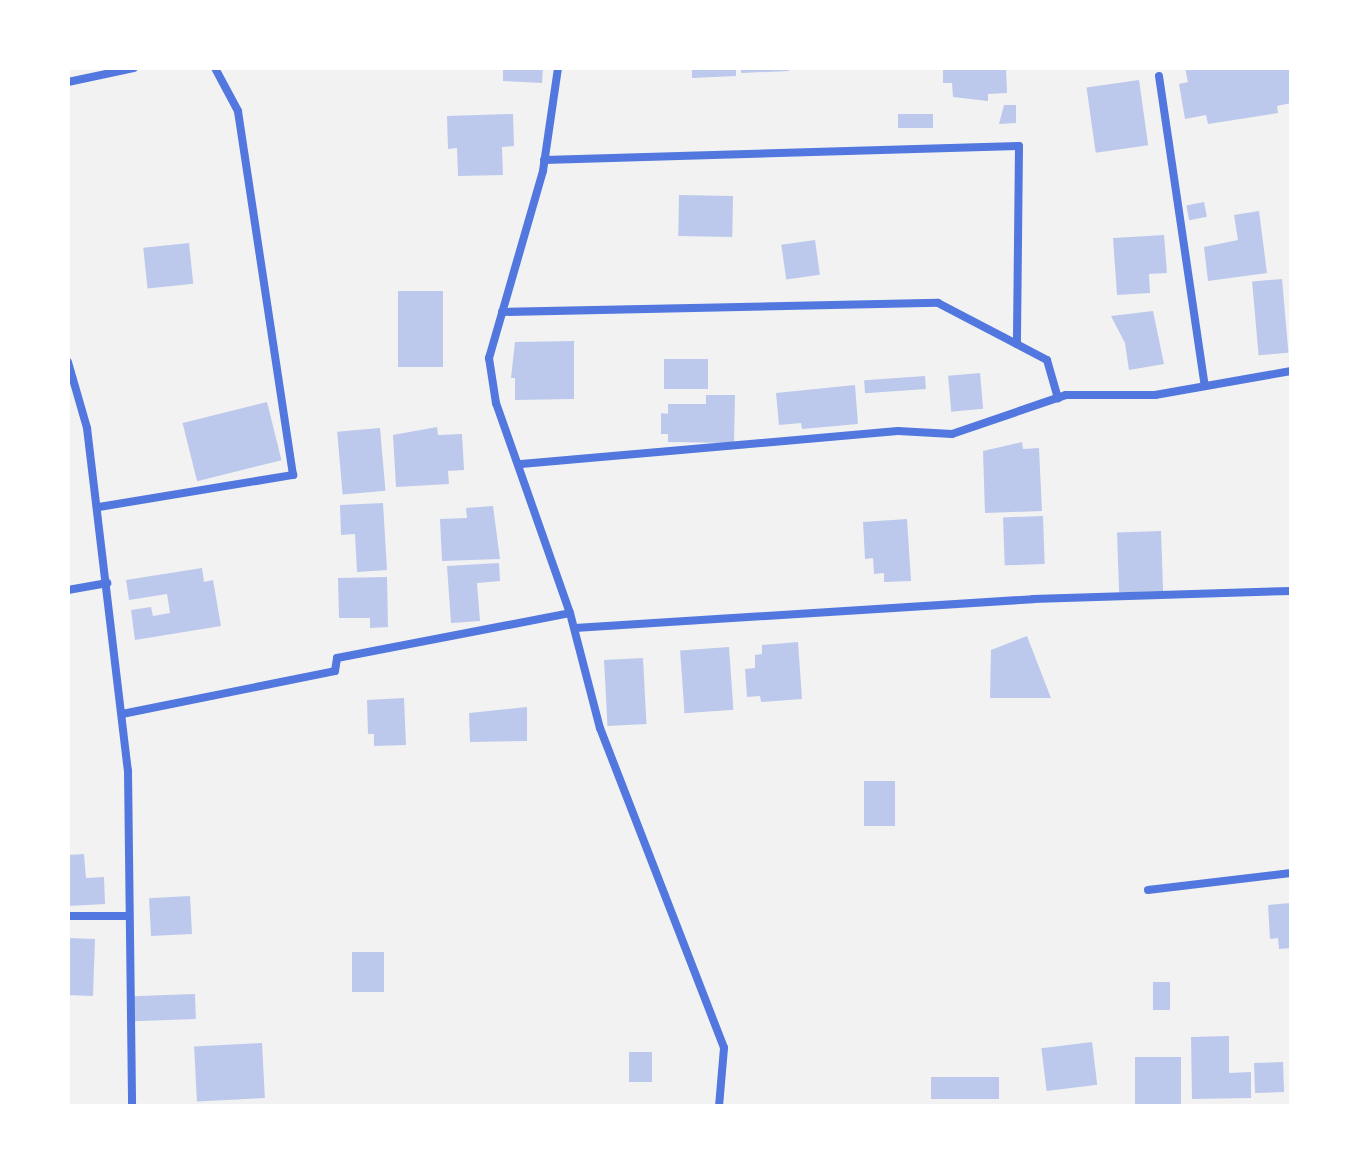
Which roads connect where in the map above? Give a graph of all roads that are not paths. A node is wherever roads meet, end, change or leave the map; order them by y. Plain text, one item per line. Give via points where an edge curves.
1 (134, 68) edge
2 (215, 68) edge
3 (558, 68) edge
4 (1159, 76) dead end
5 (68, 82) edge
6 (544, 160) junction
7 (502, 312) junction
8 (1017, 344) junction
9 (68, 362) edge
10 (1291, 371) edge
11 (1205, 386) junction
12 (1058, 398) junction
13 (521, 464) junction
14 (99, 507) junction
15 (107, 583) junction
16 (68, 590) edge
17 (1291, 591) edge
18 (570, 613) junction
19 (575, 628) junction
20 (122, 714) junction
21 (1291, 873) edge
22 (1148, 890) dead end
23 (68, 916) edge
24 (128, 916) junction
25 (132, 1106) edge
26 (719, 1106) edge

1 - 5 street
2 - 14 street via 238,111 293,475
3 - 6 street
4 - 11 street
6 - 7 street
6 - 8 street via 1019,146
7 - 8 street via 938,303
7 - 13 street via 489,358 496,403
8 - 12 street via 1047,360
9 - 14 street via 87,428
10 - 11 street
11 - 12 street via 1155,395
12 - 13 street via 952,434 898,431
13 - 18 street
14 - 15 street
15 - 16 street
15 - 20 street
17 - 19 street via 1033,599
18 - 19 street
18 - 20 street via 337,658 335,671
19 - 26 street via 600,728 724,1048
20 - 24 street via 128,771
21 - 22 street
23 - 24 street
24 - 25 street

